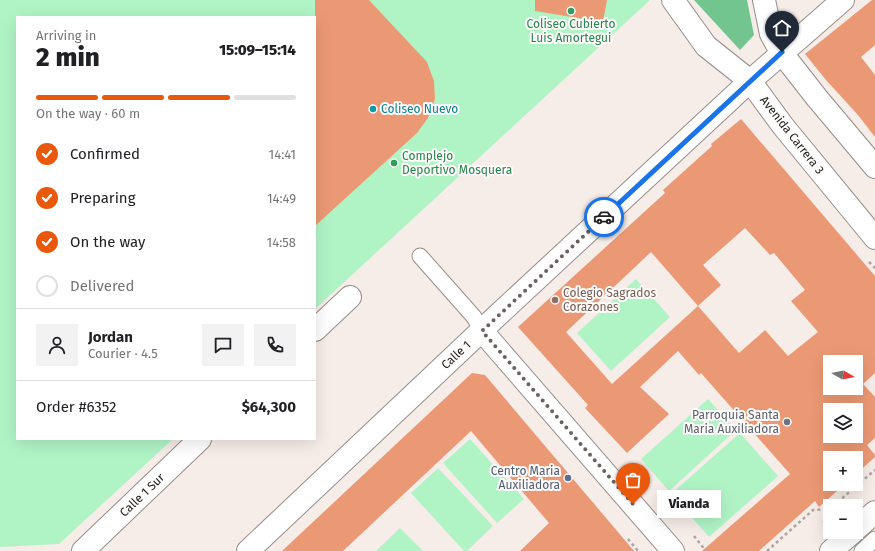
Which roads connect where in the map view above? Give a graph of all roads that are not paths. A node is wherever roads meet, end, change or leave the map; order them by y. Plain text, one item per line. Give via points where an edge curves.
1 (673, 0) edge
2 (764, 0) edge
3 (843, 0) edge
4 (782, 52) junction
5 (750, 80) junction
6 (875, 167) edge
7 (875, 238) edge
8 (420, 256) dead end
9 (350, 297) dead end
10 (316, 329) edge
11 (482, 331) junction
12 (199, 440) edge
13 (875, 512) edge
14 (863, 523) edge
15 (845, 539) edge
16 (875, 539) edge
17 (83, 551) edge
18 (248, 551) edge
19 (673, 551) edge
20 (831, 551) edge
21 (862, 551) edge

1 - 5 street, Avenida Carrera 3 via 706,46
2 - 4 street via 771,34
3 - 4 street, Calle 1
4 - 5 street, Calle 1
4 - 6 street
5 - 7 street, Avenida Carrera 3 via 783,126
5 - 11 street, Calle 1
8 - 11 lane via 474,317
9 - 10 street
11 - 18 street, Calle 1
11 - 19 street
12 - 17 street, Calle 1 Sur
13 - 14 street
15 - 20 street
16 - 21 lane

